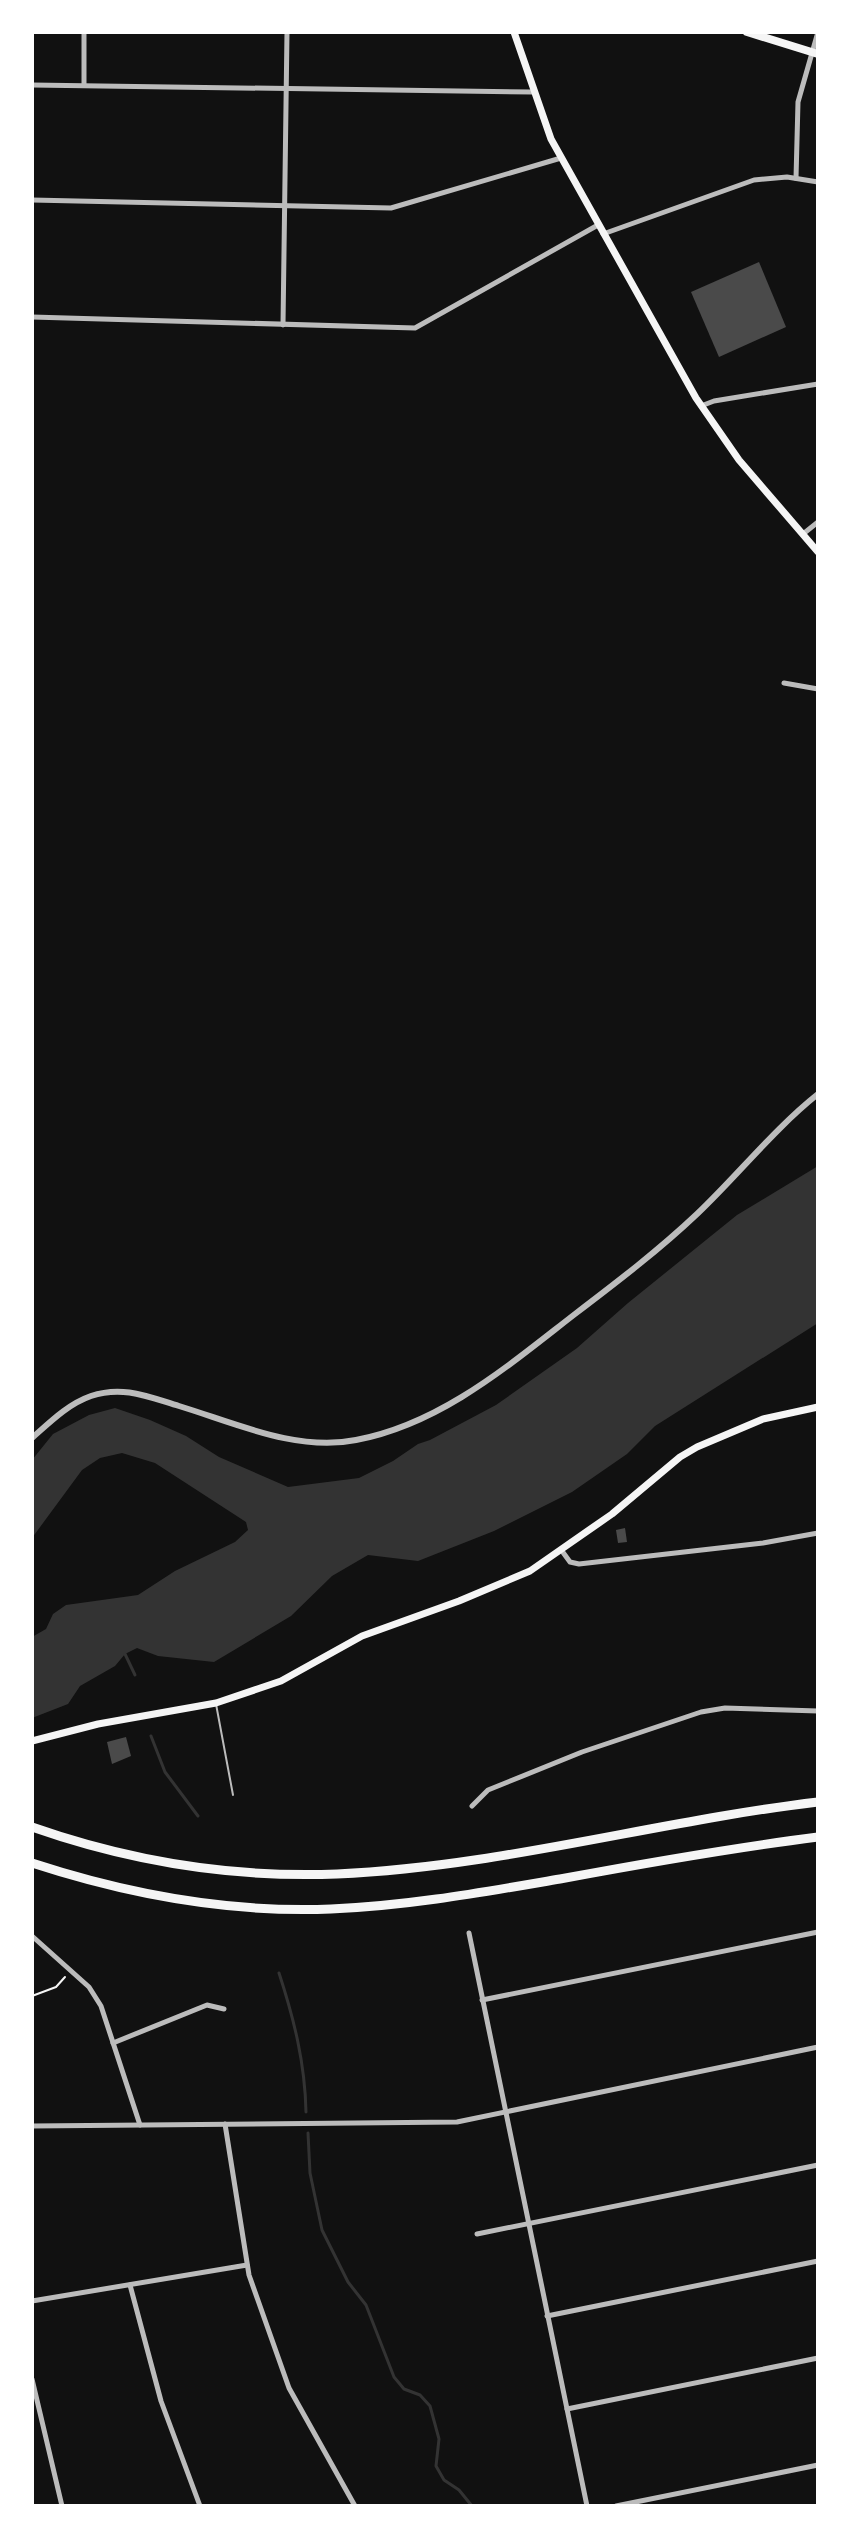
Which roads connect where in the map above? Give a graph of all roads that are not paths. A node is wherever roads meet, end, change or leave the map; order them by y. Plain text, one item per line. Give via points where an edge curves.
1 (84, 32) edge
2 (287, 32) edge
3 (514, 32) edge
4 (747, 32) edge
5 (818, 32) edge
6 (815, 54) edge
7 (32, 85) edge
8 (84, 85) junction
9 (287, 88) junction
10 (533, 92) junction
11 (561, 158) junction
12 (796, 178) junction
13 (818, 182) edge
14 (32, 200) edge
15 (285, 207) junction
16 (598, 225) junction
17 (603, 234) junction
18 (32, 317) edge
19 (283, 325) junction
20 (818, 384) edge
21 (701, 407) junction
22 (818, 522) edge
23 (803, 534) junction
24 (818, 552) edge
25 (784, 683) dead end
26 (818, 689) edge
27 (818, 1094) edge
28 (818, 1407) edge
29 (32, 1438) edge
30 (818, 1533) edge
31 (562, 1551) junction
32 (216, 1703) junction
33 (818, 1711) edge
34 (32, 1741) edge
35 (233, 1795) dead end
36 (818, 1802) edge
37 (472, 1806) dead end
38 (32, 1827) edge
39 (818, 1837) edge
40 (32, 1863) edge
41 (818, 1932) edge
42 (469, 1933) dead end
43 (32, 1936) edge
44 (482, 2000) junction
45 (224, 2009) dead end
46 (113, 2043) junction
47 (818, 2047) edge
48 (506, 2113) junction
49 (225, 2124) junction
50 (140, 2125) junction
51 (32, 2126) edge
52 (818, 2165) edge
53 (529, 2224) junction
54 (477, 2234) dead end
55 (818, 2261) edge
56 (247, 2265) junction
57 (130, 2285) junction
58 (32, 2301) edge
59 (547, 2316) junction
60 (818, 2358) edge
61 (32, 2379) edge
62 (567, 2409) junction
63 (818, 2465) edge
64 (62, 2506) edge
65 (200, 2506) edge
66 (355, 2506) edge
67 (587, 2506) edge
68 (616, 2506) edge

1 - 8 street
2 - 9 street
3 - 10 main road
4 - 6 main road
5 - 6 street
6 - 12 street via 798,102
7 - 8 street
8 - 9 street
9 - 10 street
9 - 15 street
10 - 11 main road
11 - 15 street via 391,208
11 - 16 main road
12 - 13 street
12 - 17 street via 754,180
14 - 15 street
15 - 19 street
16 - 17 main road
16 - 19 street via 415,328
17 - 21 main road
18 - 19 street
20 - 21 street
21 - 23 main road
22 - 23 street
23 - 24 main road
25 - 26 street
27 - 29 street via 697,1214 634,1268 490,1379 418,1419 359,1440 309,1442 138,1393 111,1391 70,1406
28 - 31 main road via 763,1419 697,1447
30 - 31 street via 579,1564
31 - 32 main road via 500,1584 362,1636 281,1681
32 - 34 main road
32 - 35 lane
33 - 37 street via 701,1712 488,1790
36 - 38 highway via 479,1858 336,1874 193,1866 122,1853
39 - 40 highway via 443,1898 330,1909 173,1897
41 - 44 street
42 - 44 street
43 - 46 street via 95,1996
44 - 48 street
45 - 46 street via 207,2005
46 - 50 street
47 - 48 street
48 - 49 street via 438,2123
48 - 53 street
49 - 50 street
49 - 56 street
50 - 51 street
52 - 53 street
53 - 54 street
53 - 59 street
55 - 59 street
56 - 57 street
56 - 66 street via 289,2388
57 - 58 street
57 - 65 street via 161,2401
59 - 62 street
60 - 62 street
61 - 64 street
62 - 67 street
63 - 68 street

